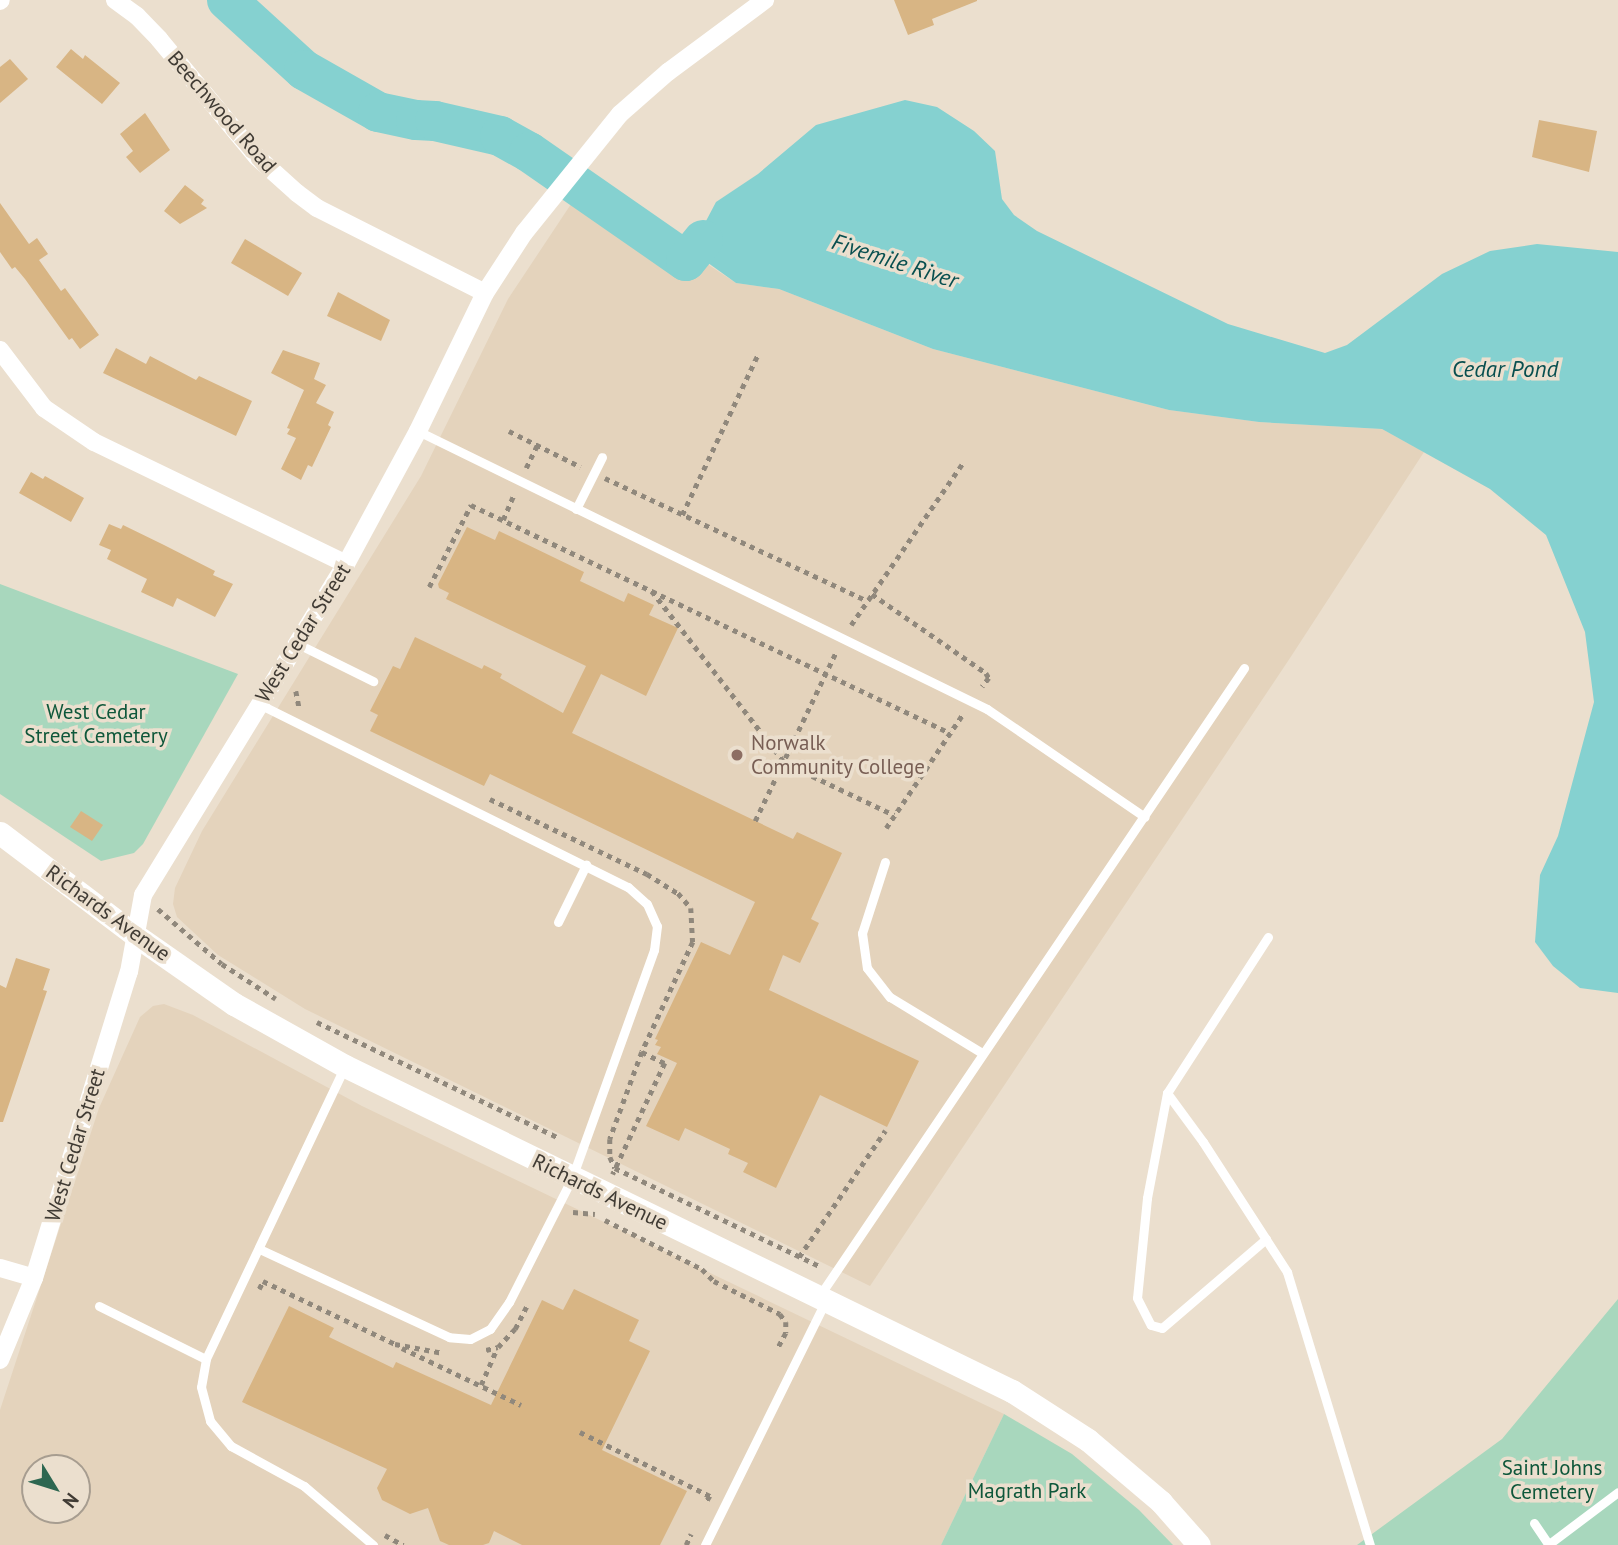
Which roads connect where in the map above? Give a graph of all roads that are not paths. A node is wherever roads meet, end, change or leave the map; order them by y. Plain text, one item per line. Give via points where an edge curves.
1 (115, 0) edge
2 (765, 0) edge
3 (485, 293) junction
4 (0, 350) edge
5 (418, 431) junction
6 (602, 457) dead end
7 (576, 509) junction
8 (346, 564) junction
9 (298, 644) junction
10 (1244, 668) dead end
11 (373, 681) dead end
12 (259, 704) junction
13 (1144, 817) junction
14 (0, 833) edge
15 (885, 862) dead end
16 (586, 865) junction
17 (558, 922) dead end
18 (135, 935) junction
19 (1268, 937) dead end
20 (982, 1054) junction
21 (345, 1066) junction
22 (1167, 1093) junction
23 (572, 1178) junction
24 (1266, 1239) junction
25 (259, 1249) junction
26 (0, 1268) edge
27 (34, 1278) junction
28 (823, 1297) junction
29 (99, 1306) dead end
30 (206, 1359) junction
31 (0, 1360) edge
32 (1618, 1492) edge
33 (1534, 1523) dead end
34 (373, 1545) edge
35 (705, 1545) edge
36 (1199, 1545) edge
37 (1370, 1545) edge
38 (1549, 1545) edge

1 - 3 street, Beechwood Road via 159,39 257,157 297,193 317,208
2 - 3 street, West Cedar Street via 620,114 523,233
3 - 5 street, West Cedar Street
4 - 8 street via 44,408 94,442
5 - 7 lane
5 - 8 street, West Cedar Street
6 - 7 lane
7 - 13 lane via 988,709
8 - 9 street, West Cedar Street
9 - 11 lane
9 - 12 street, West Cedar Street
10 - 13 lane
12 - 16 lane
12 - 18 street, West Cedar Street via 143,895
13 - 20 lane
14 - 18 street, Richards Avenue
15 - 20 lane via 862,933 867,968 890,997
16 - 17 lane
16 - 23 lane via 628,887 647,904 657,926 654,950
18 - 21 street, Richards Avenue via 234,1004
18 - 27 street, West Cedar Street via 129,972
19 - 22 lane
20 - 28 lane via 834,1273
21 - 23 street, Richards Avenue
21 - 25 lane
22 - 24 lane
22 - 24 lane via 1147,1198 1137,1298 1151,1325 1162,1328
23 - 25 lane via 504,1310 490,1329 470,1339 449,1337
23 - 28 street, Richards Avenue
24 - 37 lane via 1287,1272
25 - 30 lane
26 - 27 street
27 - 31 street, West Cedar Street
28 - 35 lane
28 - 36 street, Richards Avenue via 1012,1391 1088,1440 1161,1502
29 - 30 lane
30 - 34 lane via 202,1400 215,1430 239,1452 304,1486
32 - 38 lane
33 - 38 lane

